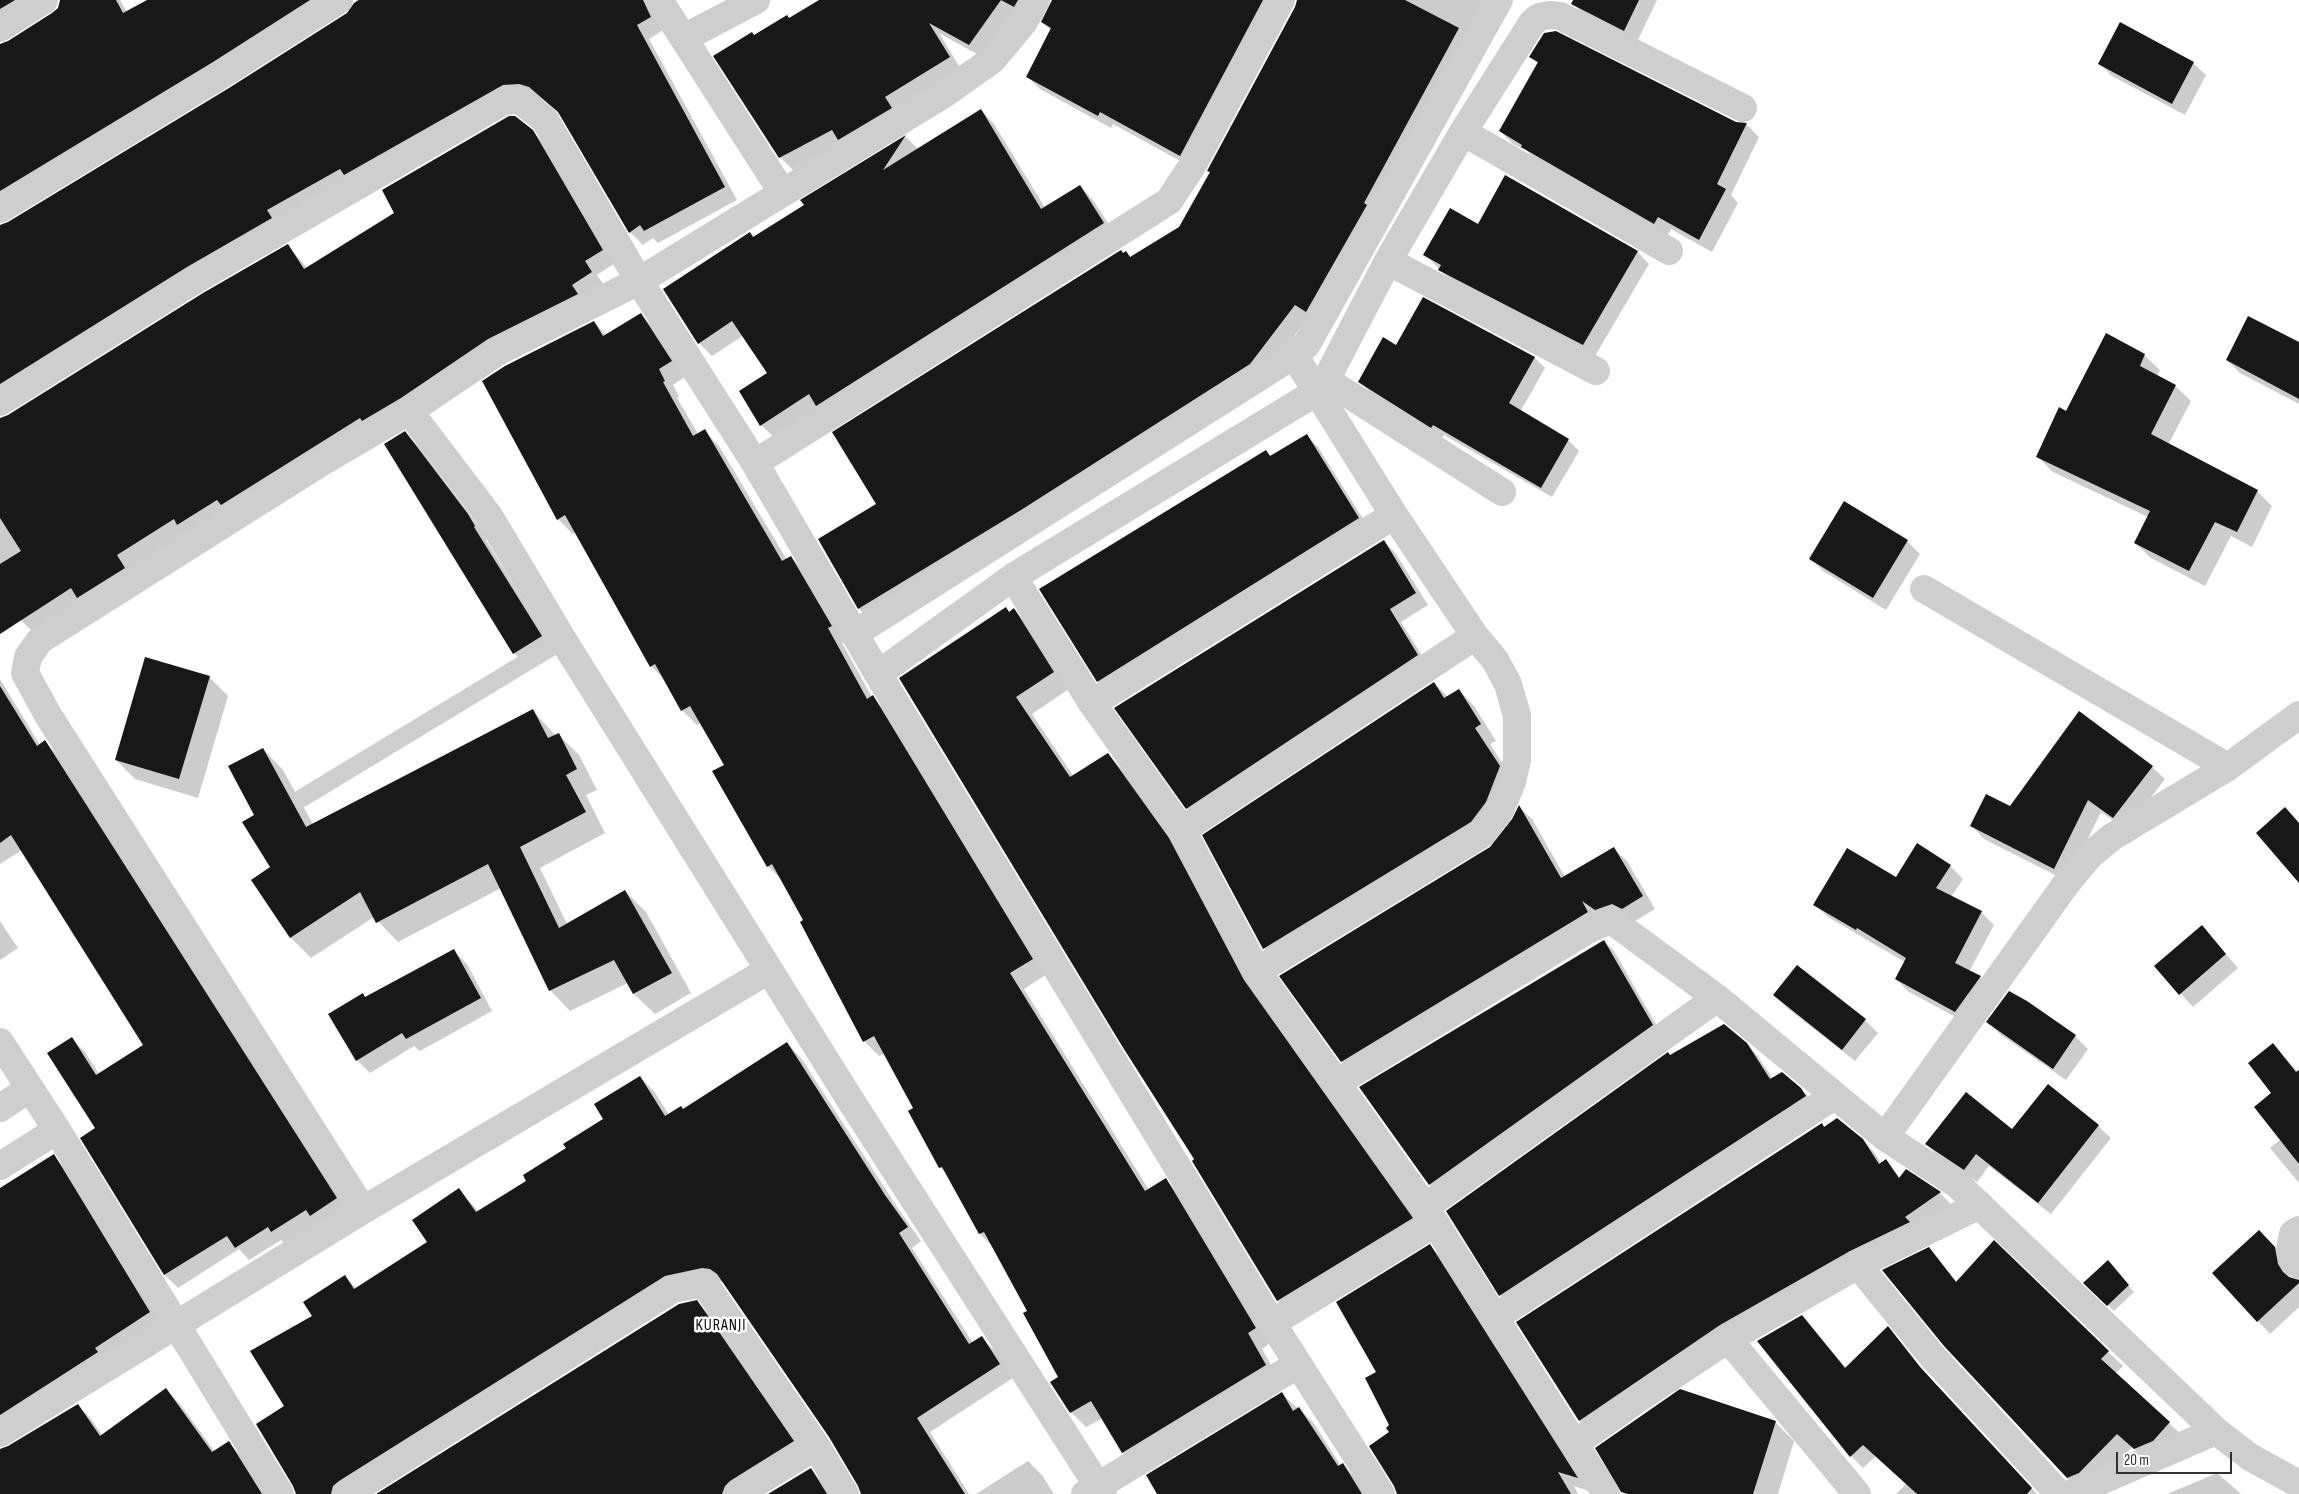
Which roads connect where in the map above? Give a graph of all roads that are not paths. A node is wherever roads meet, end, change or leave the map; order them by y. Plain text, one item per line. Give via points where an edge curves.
1 (44, 0) edge
2 (338, 0) edge
3 (659, 0) edge
4 (756, 0) edge
5 (1036, 0) edge
6 (1281, 0) edge
7 (1499, 0) edge
8 (0, 28) edge
9 (684, 38) junction
10 (1743, 108) dead end
11 (1463, 132) junction
12 (782, 192) junction
13 (0, 209) edge
14 (1669, 251) dead end
15 (1388, 261) junction
16 (639, 281) junction
17 (1294, 355) junction
18 (1596, 371) dead end
19 (1322, 386) junction
20 (0, 402) edge
21 (410, 411) junction
22 (755, 463) junction
23 (1502, 492) dead end
24 (1394, 515) junction
25 (1013, 577) junction
26 (1924, 590) dead end
27 (854, 634) junction
28 (1476, 636) junction
29 (563, 640) junction
30 (878, 674) junction
31 (1092, 704) junction
32 (2299, 715) edge
33 (2228, 767) junction
34 (302, 798) dead end
35 (1182, 830) junction
36 (769, 970) junction
37 (1257, 971) junction
38 (1717, 998) junction
39 (0, 1042) edge
40 (1336, 1082) junction
41 (30, 1088) junction
42 (1834, 1096) junction
43 (0, 1108) edge
44 (57, 1130) junction
45 (1886, 1137) junction
46 (0, 1166) edge
47 (1980, 1205) junction
48 (363, 1210) junction
49 (1430, 1215) junction
50 (2299, 1230) edge
51 (1858, 1265) junction
52 (2299, 1265) edge
53 (1494, 1318) junction
54 (1272, 1324) junction
55 (176, 1325) junction
56 (1728, 1339) junction
57 (1297, 1365) junction
58 (2216, 1431) junction
59 (0, 1433) edge
60 (1574, 1444) junction
61 (816, 1446) junction
62 (2299, 1484) edge
63 (1095, 1491) edge
64 (280, 1494) edge
65 (347, 1494) edge
66 (738, 1494) edge
67 (844, 1494) edge
68 (1381, 1494) edge
69 (1606, 1494) edge
70 (1857, 1494) edge
71 (2059, 1494) edge
72 (2070, 1494) edge

1 - 8 street
2 - 13 street
3 - 9 street
4 - 9 street
5 - 12 street via 1023,23 992,60 944,94
6 - 22 street via 1192,166 1169,201
7 - 17 street via 1314,333
9 - 12 street
10 - 11 street via 1560,16 1549,15 1532,23
11 - 14 street
11 - 15 street
12 - 16 street
15 - 18 street
15 - 19 street
16 - 20 street via 545,120 520,100 504,101 195,280
16 - 21 street via 497,352
16 - 22 street
17 - 19 street
17 - 27 street
19 - 23 street
19 - 24 street
19 - 25 street
21 - 29 street via 489,516
21 - 48 street via 322,462 40,640 28,657 25,672 48,715
22 - 27 street
24 - 28 street
24 - 31 street
25 - 30 street
25 - 31 street
26 - 33 street
27 - 30 street
28 - 35 street
28 - 37 street via 1508,684 1517,716 1517,760 1500,810 1482,834
29 - 34 lane
29 - 36 street
30 - 54 street
31 - 35 street
32 - 33 street
33 - 45 street via 2112,837 2090,856 2066,884
35 - 37 street
36 - 48 street
36 - 63 street
37 - 40 street
38 - 40 street via 1611,920 1591,928
38 - 42 street
38 - 49 street
39 - 41 street
40 - 49 street
41 - 43 street
41 - 44 street
42 - 45 street
42 - 53 street
44 - 46 street
44 - 55 street
45 - 47 street via 1957,1184
47 - 51 street
47 - 58 street
48 - 55 street
49 - 53 street
49 - 54 street
50 - 52 street via 2293,1234 2290,1249 2293,1260
51 - 56 street
51 - 71 street via 1932,1356
53 - 60 street
54 - 57 street
55 - 59 street
55 - 64 street
56 - 60 street
56 - 70 street
57 - 63 street
57 - 68 street
58 - 62 street via 2250,1456
58 - 72 street
60 - 69 street
61 - 65 street via 704,1283 674,1289
61 - 66 street
61 - 67 street

